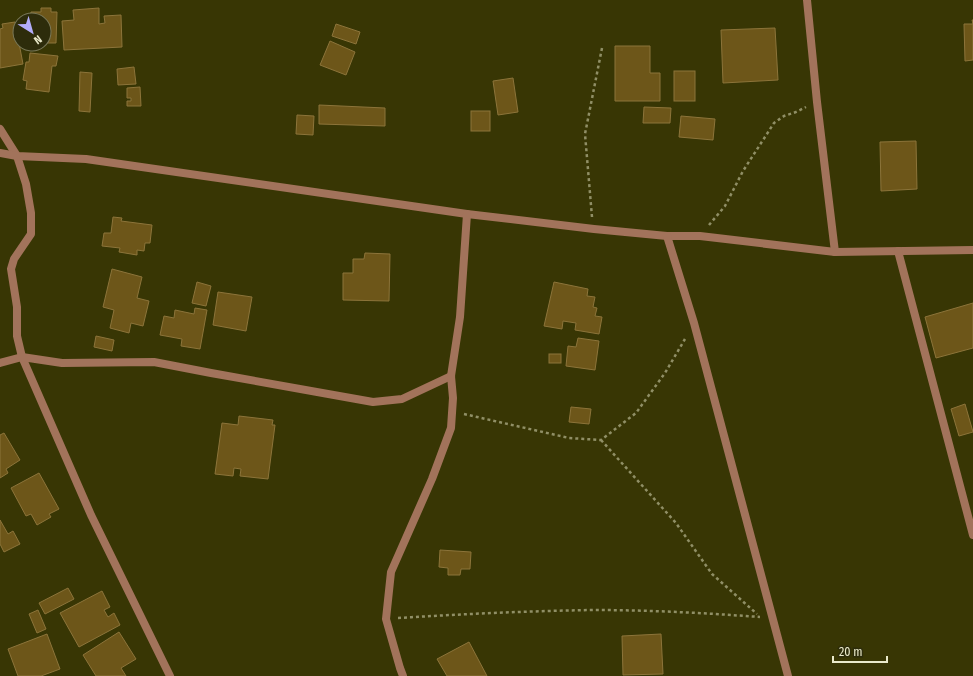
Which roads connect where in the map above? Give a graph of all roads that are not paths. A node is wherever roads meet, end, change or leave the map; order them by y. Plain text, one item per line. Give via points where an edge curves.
1 (807, 0) edge
2 (0, 129) edge
3 (0, 153) edge
4 (17, 156) junction
5 (467, 214) junction
6 (667, 236) junction
7 (973, 250) edge
8 (898, 251) junction
9 (835, 252) junction
10 (22, 357) junction
11 (0, 363) edge
12 (451, 376) junction
13 (973, 535) edge
14 (170, 676) edge
15 (403, 676) edge
16 (788, 676) edge

1 - 9 street via 816,100
2 - 4 street
3 - 4 street
4 - 5 street via 86,159
4 - 10 street via 26,184 31,213 31,234 14,259 11,269 17,307 17,336
5 - 6 street
5 - 12 street via 460,317
6 - 9 street via 700,236
6 - 16 street via 694,323
7 - 8 street
8 - 9 street
8 - 13 street
10 - 11 street
10 - 12 street via 62,363 154,362 372,402 402,399
10 - 14 street via 91,515
12 - 15 street via 451,428 432,479 391,572 386,618

